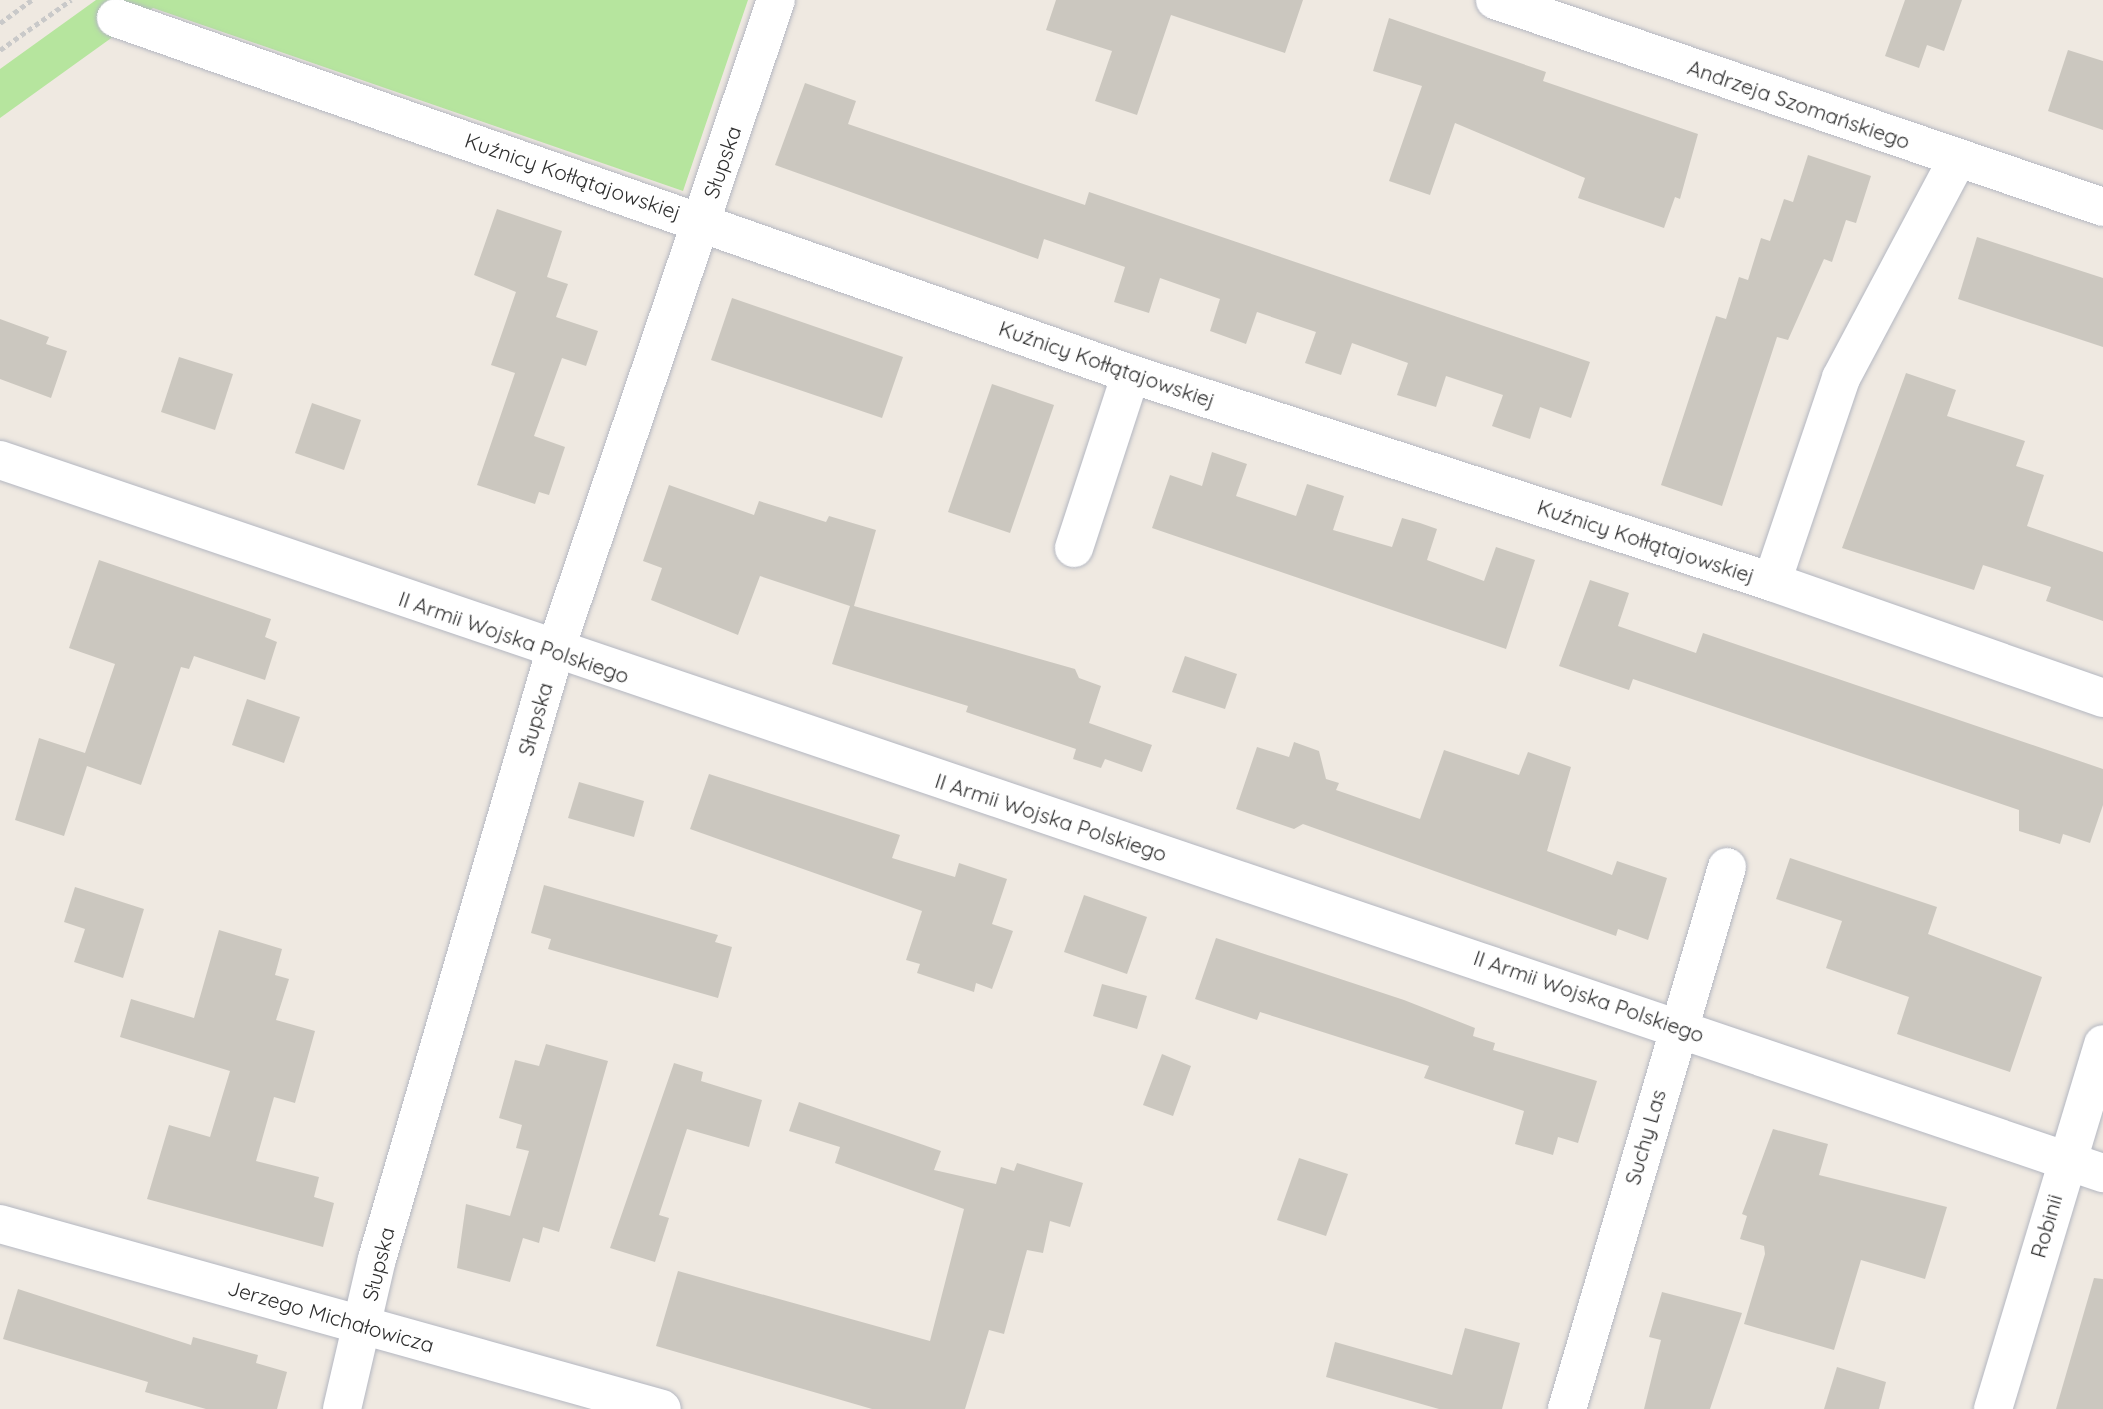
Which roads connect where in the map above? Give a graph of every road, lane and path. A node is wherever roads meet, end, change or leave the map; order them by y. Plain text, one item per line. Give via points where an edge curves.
1 (32, 0) edge
2 (71, 0) edge
3 (776, 0) edge
4 (1495, 0) edge
5 (116, 18) dead end
6 (0, 23) edge
7 (0, 50) edge
8 (1958, 159) junction
9 (2103, 207) edge
10 (702, 221) junction
11 (1131, 374) junction
12 (0, 460) edge
13 (1074, 548) dead end
14 (1772, 582) junction
15 (555, 651) junction
16 (2103, 698) edge
17 (1727, 867) dead end
18 (1678, 1025) junction
19 (2103, 1044) edge
20 (2065, 1160) junction
21 (2103, 1173) edge
22 (0, 1224) edge
23 (364, 1323) junction
24 (342, 1409) edge
25 (662, 1409) edge
26 (1567, 1409) edge
27 (1993, 1409) edge

1 - 6 path
2 - 7 path
3 - 10 street, Słupska
4 - 8 street, Andrzeja Szomańskiego
5 - 10 street, Kuźnicy Kołłątajowskiej
8 - 9 street, Andrzeja Szomańskiego
8 - 14 street via 1841,378
10 - 11 street, Kuźnicy Kołłątajowskiej
10 - 15 street, Słupska
11 - 13 street
11 - 14 street, Kuźnicy Kołłątajowskiej
12 - 15 street, II Armii Wojska Polskiego
14 - 16 street, Kuźnicy Kołłątajowskiej
15 - 18 street, II Armii Wojska Polskiego
15 - 23 street, Słupska
17 - 18 street, Suchy Las
18 - 20 street, II Armii Wojska Polskiego
18 - 26 street, Suchy Las
19 - 20 street, Robinii
20 - 21 street, II Armii Wojska Polskiego
20 - 27 street, Robinii
22 - 23 street, Jerzego Michałowicza
23 - 24 street, Słupska
23 - 25 street, Jerzego Michałowicza

